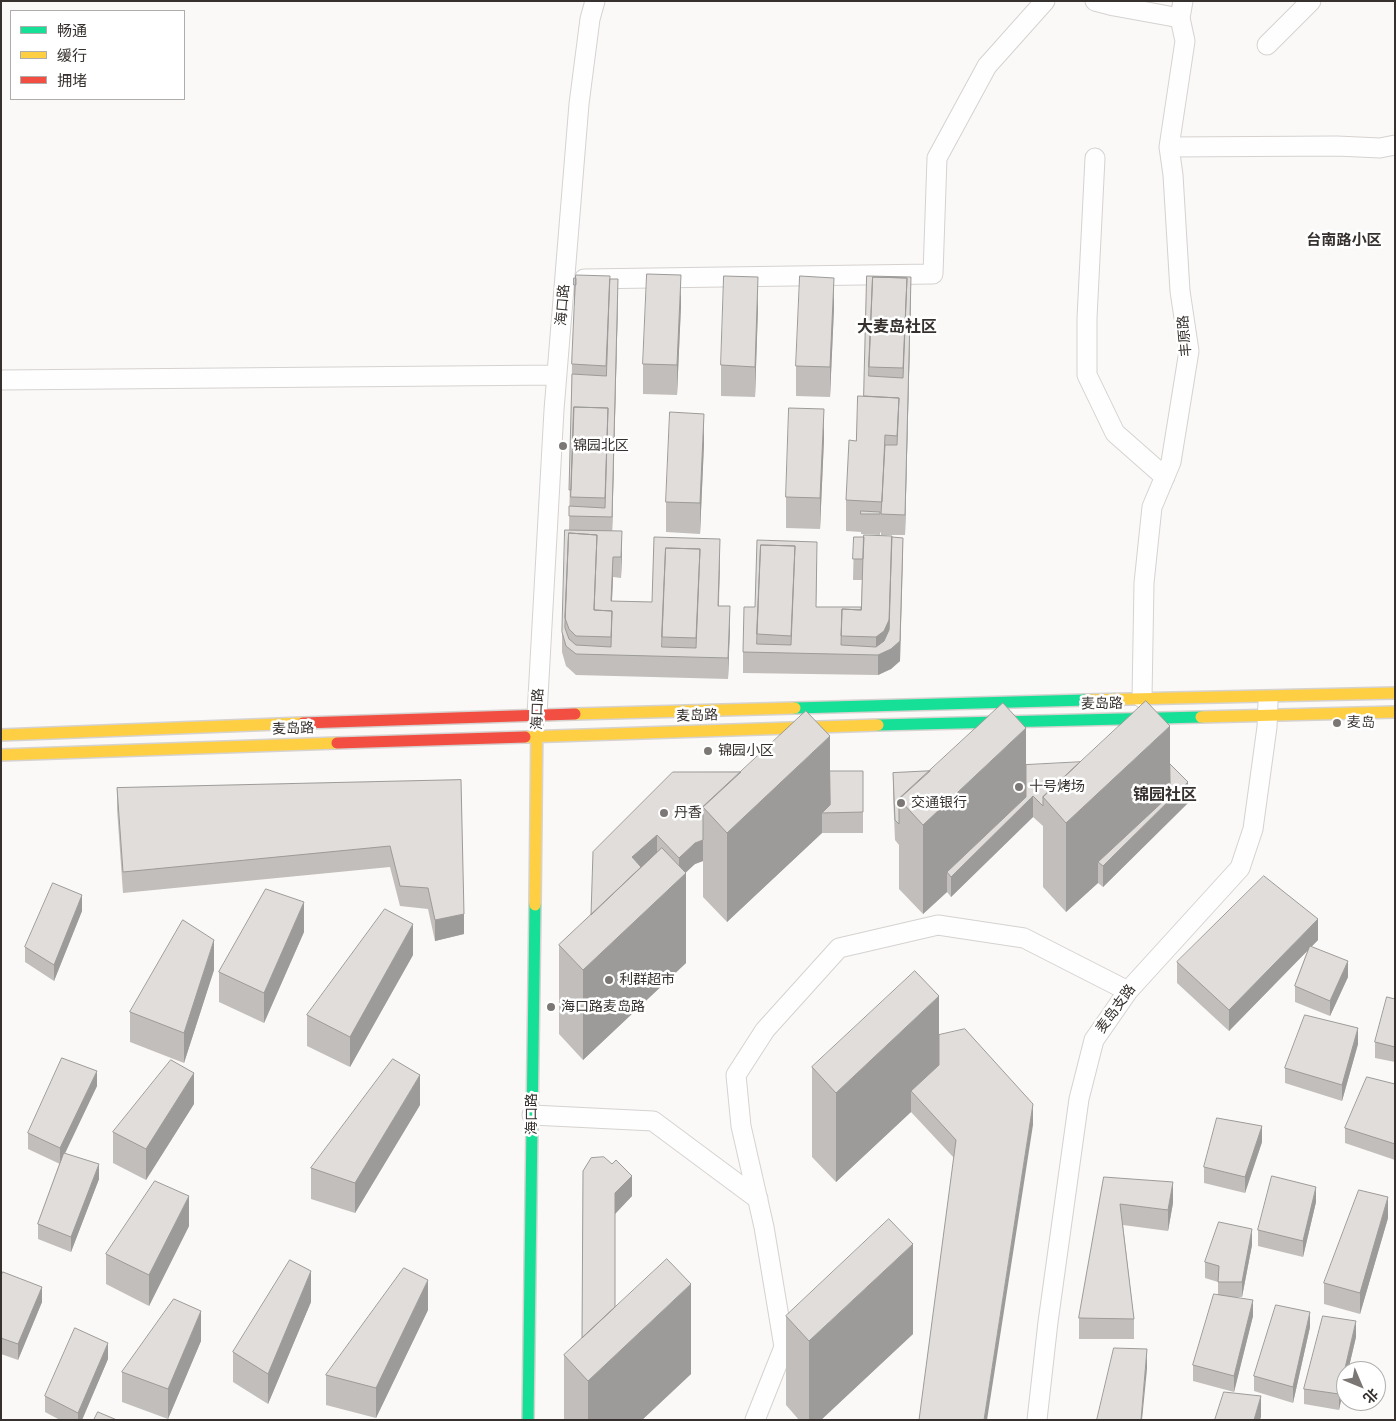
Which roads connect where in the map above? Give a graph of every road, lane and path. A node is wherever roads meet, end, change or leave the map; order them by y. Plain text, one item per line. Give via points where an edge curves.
1 (595, 1) edge
2 (1045, 1) edge
3 (1095, 1) edge
4 (1311, 1) edge
5 (1182, 9) edge
6 (1267, 45) dead end
7 (1395, 145) edge
8 (1168, 147) junction
9 (1095, 158) dead end
10 (565, 279) junction
11 (557, 375) junction
12 (1, 380) edge
13 (1165, 477) junction
14 (1395, 693) edge
15 (1268, 696) junction
16 (1142, 698) junction
17 (1395, 712) edge
18 (537, 715) junction
19 (1268, 715) junction
20 (1, 734) edge
21 (538, 736) junction
22 (1, 755) edge
23 (1128, 991) junction
24 (532, 1115) junction
25 (758, 1199) junction
26 (528, 1420) edge
27 (755, 1420) edge
28 (1037, 1420) edge

1 - 10 street, 海口路 via 579,104
2 - 10 street via 987,66 937,158 933,274
3 - 5 street via 1114,6
4 - 6 street
5 - 8 street, 丰原路 via 1185,41
7 - 8 street via 1380,148
8 - 13 street, 丰原路 via 1173,175 1180,291 1189,351 1172,462
9 - 13 street via 1087,375 1116,433
10 - 11 street, 海口路
11 - 12 street
11 - 18 street, 海口路
13 - 16 street, 丰原路 via 1152,507 1144,583
14 - 15 main road, 麦岛路
15 - 16 main road, 麦岛路
15 - 19 street, 麦岛支路
16 - 18 main road, 麦岛路
17 - 19 main road, 麦岛路
18 - 20 main road, 麦岛路
18 - 21 main road, 海口路
19 - 21 main road, 麦岛路
19 - 23 street, 麦岛支路 via 1253,829 1240,868
21 - 22 main road, 麦岛路
21 - 24 main road, 海口路
23 - 25 street via 1024,938 1014,936 938,925 839,948 764,1030 736,1075 741,1126
23 - 28 street, 麦岛支路 via 1094,1040 1079,1099
24 - 25 street via 653,1122
24 - 26 main road, 海口路
25 - 27 street via 784,1346

